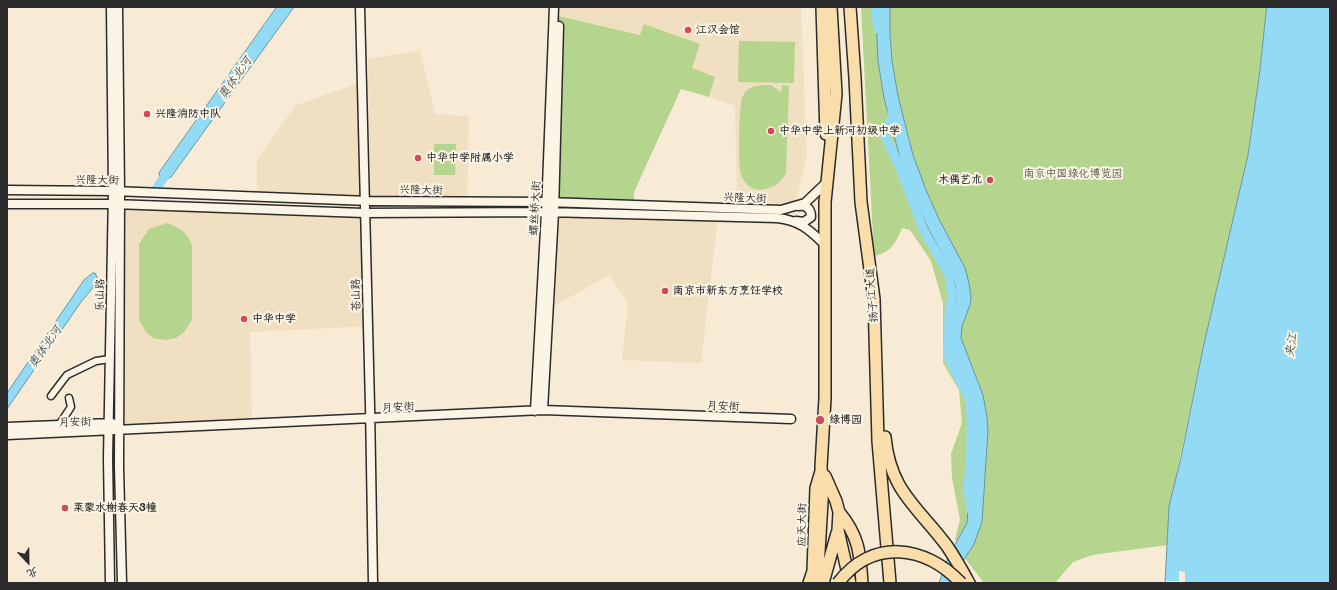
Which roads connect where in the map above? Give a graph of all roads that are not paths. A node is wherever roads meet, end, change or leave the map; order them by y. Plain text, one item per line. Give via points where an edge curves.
1 (111, 7) edge
2 (118, 7) edge
3 (360, 7) edge
4 (364, 7) edge
5 (554, 7) edge
6 (559, 7) edge
7 (822, 7) edge
8 (831, 7) edge
9 (850, 7) edge
10 (827, 170) junction
11 (826, 183) junction
12 (7, 190) edge
13 (117, 191) junction
14 (367, 201) junction
15 (551, 202) junction
16 (7, 204) edge
17 (116, 204) junction
18 (798, 206) junction
19 (550, 212) junction
20 (367, 213) junction
21 (792, 220) junction
22 (824, 244) junction
23 (110, 359) junction
24 (876, 392) junction
25 (51, 396) dead end
26 (69, 398) dead end
27 (539, 411) junction
28 (791, 419) dead end
29 (373, 420) junction
30 (60, 426) junction
31 (7, 427) edge
32 (108, 427) junction
33 (119, 427) junction
34 (7, 435) edge
35 (821, 467) junction
36 (839, 512) junction
37 (838, 530) junction
38 (110, 583) edge
39 (122, 583) edge
40 (373, 583) edge
41 (378, 583) edge
42 (808, 583) edge
43 (814, 583) edge
44 (823, 583) edge
45 (838, 583) edge
46 (850, 583) edge
47 (862, 583) edge
48 (890, 583) edge
49 (961, 583) edge
50 (969, 583) edge

1 - 13 street, 乐山路
2 - 13 street, 乐山路
3 - 14 street, 苍山路
4 - 14 street, 苍山路
5 - 15 street, 螺丝桥大街
6 - 15 street, 螺丝桥大街
7 - 10 highway
8 - 10 highway via 836,94
9 - 24 highway, 扬子江大道 via 861,202 874,298
10 - 11 highway
11 - 18 street, 兴隆大街 via 805,203
11 - 22 highway
12 - 13 street, 兴隆大街
13 - 14 street, 兴隆大街
13 - 17 street, 乐山路
14 - 15 street, 兴隆大街
14 - 20 street, 苍山路
15 - 18 street, 兴隆大街 via 781,210
15 - 19 street, 螺丝桥大街
16 - 17 street, 兴隆大街
17 - 20 street, 兴隆大街
17 - 23 street, 乐山路
17 - 33 street, 乐山路
18 - 21 street, 兴隆大街 via 808,207 811,217 804,222
19 - 20 street, 兴隆大街
19 - 21 street, 兴隆大街
19 - 27 street, 螺丝桥大街
20 - 29 street, 苍山路
21 - 22 street
22 - 35 highway via 825,408
23 - 25 street via 96,361 67,375
23 - 32 street, 乐山路
24 - 48 highway, 扬子江大道
24 - 50 highway via 892,473 903,494 947,546
26 - 30 street via 71,407
27 - 28 street, 月安街
27 - 29 street, 月安街
29 - 33 street, 月安街
29 - 40 street, 苍山路
29 - 41 street, 苍山路
30 - 31 street
30 - 32 street
32 - 33 street, 月安街
32 - 34 street, 月安街
32 - 38 street, 乐山路
33 - 39 street, 乐山路
35 - 36 highway
35 - 42 main road, 应天大街 via 815,488 814,549
35 - 43 highway via 823,485 818,569
36 - 37 highway
36 - 47 highway via 848,523 858,544
37 - 44 highway
37 - 46 highway
45 - 49 highway, bridge via 844,575 863,561 884,553 898,552 927,557 950,572

